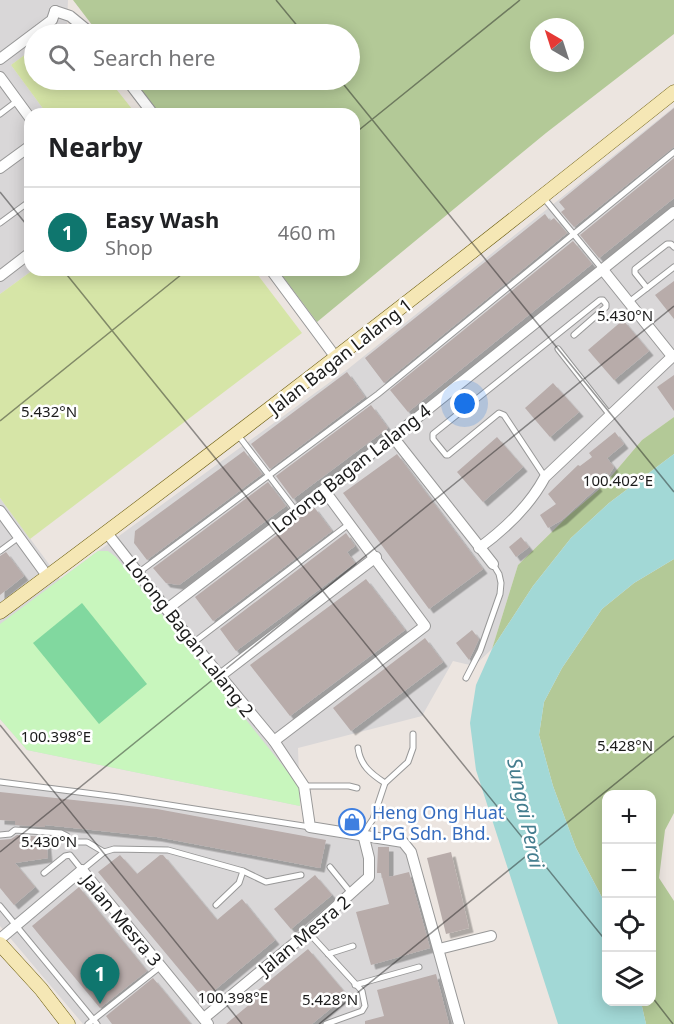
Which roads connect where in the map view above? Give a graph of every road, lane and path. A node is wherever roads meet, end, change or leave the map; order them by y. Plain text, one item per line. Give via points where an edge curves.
1 (53, 5) edge
2 (47, 24) edge
3 (80, 24) edge
4 (24, 41) edge
5 (0, 59) edge
6 (0, 77) edge
7 (135, 90) edge
8 (674, 92) edge
9 (17, 101) junction
10 (148, 108) edge
11 (24, 110) edge
12 (0, 114) edge
13 (24, 150) edge
14 (674, 152) edge
15 (0, 168) edge
16 (543, 197) junction
17 (24, 205) edge
18 (673, 213) edge
19 (0, 223) edge
20 (573, 236) junction
21 (674, 248) edge
22 (24, 258) edge
23 (674, 267) edge
24 (603, 270) junction
25 (0, 276) edge
26 (275, 276) edge
27 (647, 288) junction
28 (629, 302) junction
29 (574, 335) dead end
30 (558, 349) dead end
31 (673, 356) edge
32 (337, 359) junction
33 (609, 414) junction
34 (238, 435) junction
35 (393, 437) junction
36 (269, 475) junction
37 (545, 477) junction
38 (324, 490) junction
39 (296, 511) junction
40 (0, 512) edge
41 (350, 523) junction
42 (107, 533) junction
43 (19, 537) junction
44 (479, 548) junction
45 (0, 551) edge
46 (375, 557) junction
47 (493, 564) joint
48 (138, 573) junction
49 (48, 577) junction
50 (167, 609) junction
51 (0, 612) edge
52 (193, 643) junction
53 (220, 676) junction
54 (466, 678) dead end
55 (414, 734) dead end
56 (274, 741) junction
57 (358, 748) dead end
58 (0, 782) edge
59 (385, 783) junction
60 (304, 786) junction
61 (357, 788) dead end
62 (310, 827) junction
63 (363, 834) junction
64 (0, 835) edge
65 (104, 852) junction
66 (330, 867) dead end
67 (82, 870) junction
68 (243, 871) junction
69 (44, 873) dead end
70 (301, 875) dead end
71 (352, 894) junction
72 (216, 905) dead end
73 (0, 906) edge
74 (16, 926) junction
75 (309, 932) junction
76 (491, 936) dead end
77 (0, 939) edge
78 (0, 944) edge
79 (353, 946) dead end
80 (439, 949) junction
81 (328, 954) junction
82 (161, 966) junction
83 (419, 967) dead end
84 (356, 985) junction
85 (206, 1021) edge
86 (93, 1023) edge
87 (69, 1024) edge
88 (326, 1024) edge
89 (459, 1024) edge

1 - 2 street via 52,20
1 - 3 street
4 - 5 street
6 - 9 street
7 - 10 street
8 - 16 main road, Jalan Bagan Lalang 1
9 - 11 street
9 - 12 lane
13 - 15 street
14 - 20 lane
16 - 20 lane
16 - 32 main road, Jalan Bagan Lalang 1
17 - 19 lane
18 - 24 street, Lorong Bagan Lalang 4
20 - 24 lane
20 - 36 lane via 378,394
21 - 27 lane via 667,243 635,269
22 - 25 street
23 - 27 lane
24 - 28 street
24 - 35 street, Lorong Bagan Lalang 4
26 - 32 street
27 - 28 lane
28 - 31 street
29 - 37 lane via 606,307 603,300 433,434 448,455 499,413
30 - 33 lane
31 - 33 street
32 - 34 main road, Jalan Bagan Lalang 1
33 - 37 street
34 - 36 lane
34 - 42 main road, Jalan Bagan Lalang 1
35 - 38 street, Lorong Bagan Lalang 4
35 - 44 street
36 - 39 lane
36 - 48 lane
37 - 44 street via 521,511
38 - 39 street, Lorong Bagan Lalang 4
38 - 41 street
39 - 50 street, Lorong Bagan Lalang 4
40 - 43 street
41 - 46 street
41 - 52 lane
42 - 48 street, Lorong Bagan Lalang 2
42 - 49 main road, Jalan Bagan Lalang 1
43 - 45 lane
43 - 49 street
44 - 47 street
46 - 53 street
46 - 56 street via 425,626
47 - 54 lane via 499,574 500,594
48 - 50 street, Lorong Bagan Lalang 2
49 - 51 main road, Jalan Bagan Lalang 1
50 - 52 street, Lorong Bagan Lalang 2
52 - 53 street, Lorong Bagan Lalang 2
53 - 56 street, Lorong Bagan Lalang 2
55 - 59 lane via 408,762
56 - 60 street, Lorong Bagan Lalang 2
57 - 59 lane via 358,756 369,772
58 - 62 lane
59 - 63 lane via 373,819
60 - 61 lane
60 - 62 street
62 - 63 street
63 - 71 street, Jalan Mesra 2 via 369,877
63 - 80 street via 403,842 411,852
64 - 65 lane via 15,830 61,833 69,842 87,842
65 - 67 lane
65 - 68 lane via 168,850
66 - 71 lane
67 - 69 lane via 70,855
67 - 74 street, Jalan Mesra 3
67 - 82 street, Jalan Mesra 3
68 - 70 lane via 266,882
68 - 72 lane via 239,883
71 - 75 street, Jalan Mesra 2
73 - 74 lane
74 - 77 street, Jalan Mesra 3
74 - 86 lane
75 - 81 lane
75 - 85 street, Jalan Mesra 2
76 - 80 street
78 - 87 main road
79 - 81 lane
80 - 89 street
81 - 84 lane
82 - 85 street, Jalan Mesra 3
82 - 86 lane
83 - 84 lane
84 - 88 lane via 362,991 362,1011

